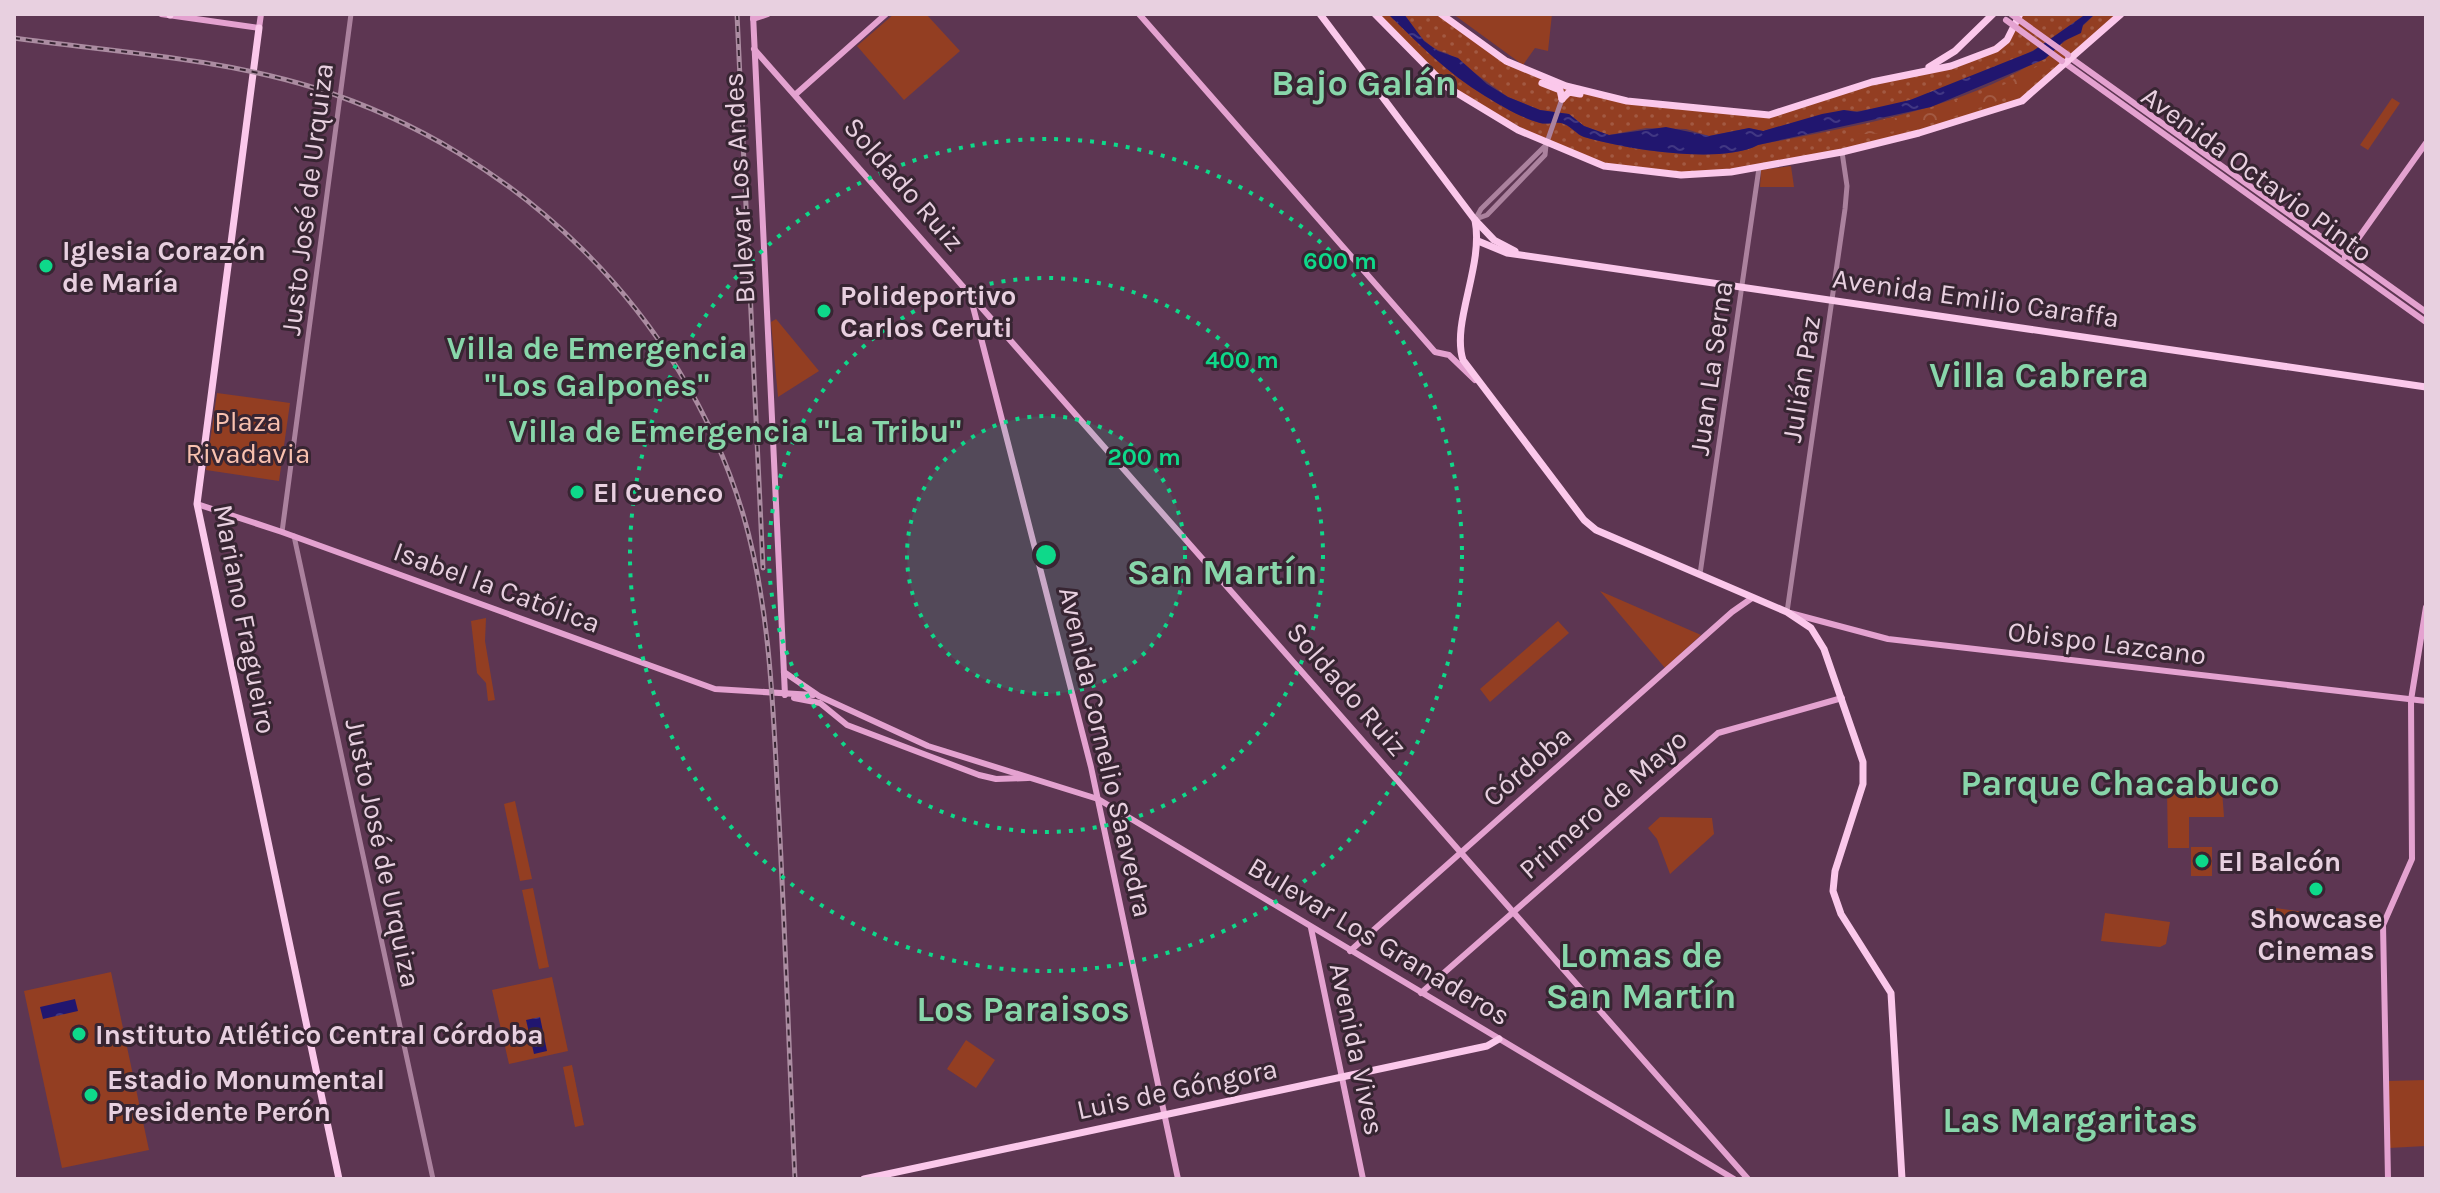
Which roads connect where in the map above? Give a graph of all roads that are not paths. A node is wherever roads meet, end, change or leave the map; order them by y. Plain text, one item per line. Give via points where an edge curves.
1 (161, 14) edge
2 (261, 14) edge
3 (351, 14) edge
4 (768, 14) edge
5 (886, 14) edge
6 (1139, 14) edge
7 (1320, 14) edge
8 (1375, 14) edge
9 (1441, 14) edge
10 (1994, 14) edge
11 (2020, 14) edge
12 (2121, 14) edge
13 (170, 15) edge
14 (753, 16) edge
15 (2009, 17) edge
16 (259, 28) junction
17 (754, 49) junction
18 (2067, 60) junction
19 (1506, 61) junction
20 (1924, 70) junction
21 (796, 94) junction
22 (1563, 97) junction
23 (1684, 106) junction
24 (1548, 142) junction
25 (2426, 143) edge
26 (1842, 152) junction
27 (1759, 168) junction
28 (1475, 220) junction
29 (1478, 241) junction
30 (1489, 248) junction
31 (1520, 254) junction
32 (2345, 255) junction
33 (1477, 256) junction
34 (2344, 264) junction
35 (1743, 287) junction
36 (969, 292) junction
37 (1834, 300) junction
38 (2426, 312) edge
39 (2426, 322) edge
40 (1478, 382) junction
41 (2426, 387) edge
42 (197, 504) junction
43 (282, 532) junction
44 (294, 536) junction
45 (1700, 574) junction
46 (1742, 594) junction
47 (1752, 598) junction
48 (2426, 607) edge
49 (1732, 612) junction
50 (1787, 612) junction
51 (1820, 620) junction
52 (1813, 631) junction
53 (784, 672) junction
54 (785, 695) junction
55 (819, 696) junction
56 (1842, 698) junction
57 (2411, 700) junction
58 (2426, 701) edge
59 (1036, 778) junction
60 (1098, 799) junction
61 (1462, 852) junction
62 (1513, 912) junction
63 (1311, 928) junction
64 (1350, 951) junction
65 (1421, 993) junction
66 (1499, 1039) junction
67 (1340, 1076) junction
68 (1164, 1114) junction
69 (339, 1179) edge
70 (433, 1179) edge
71 (864, 1179) edge
72 (1178, 1179) edge
73 (1363, 1179) edge
74 (1734, 1179) edge
75 (1748, 1179) edge
76 (1902, 1179) edge
77 (2388, 1179) edge

1 - 13 main road
2 - 16 main road, Mariano Fragueiro
3 - 43 street, Justo José de Urquiza
4 - 14 main road
5 - 21 main road
6 - 40 main road via 1438,354 1449,355
7 - 28 main road, Avenida Emilio Caraffa
8 - 24 main road via 1450,90
9 - 19 main road
10 - 15 main road
10 - 20 main road via 1955,51
11 - 20 main road via 1996,49
12 - 18 main road
13 - 16 main road
14 - 17 main road, Bulevar Los Andes
15 - 18 main road, bridge
16 - 42 main road, Mariano Fragueiro
17 - 21 main road, Soldado Ruiz
17 - 53 main road, Bulevar Los Andes
18 - 26 main road via 2022,101
18 - 32 main road, Avenida Octavio Pinto
18 - 34 main road, Avenida Octavio Pinto
19 - 22 main road via 1557,88
19 - 23 main road via 1566,86
20 - 23 main road via 1769,115
21 - 36 main road, Soldado Ruiz
22 - 23 main road via 1573,92 1620,104
22 - 24 street
24 - 27 main road via 1604,166 1640,173
24 - 28 street
25 - 32 main road
26 - 27 main road
26 - 37 street, Julián Paz via 1847,186
27 - 35 street, Juan La Serna
28 - 29 main road
28 - 31 main road, Avenida Emilio Caraffa via 1494,240
29 - 30 main road, Avenida Emilio Caraffa
29 - 33 main road
30 - 31 main road, Avenida Emilio Caraffa
30 - 33 main road
31 - 35 main road, Avenida Emilio Caraffa
32 - 34 main road
32 - 38 main road, Avenida Octavio Pinto
33 - 40 main road via 1460,348
34 - 39 main road, Avenida Octavio Pinto
35 - 37 main road, Avenida Emilio Caraffa
35 - 45 street, Juan La Serna
36 - 60 main road, Avenida Cornelio Saavedra
36 - 61 main road, Soldado Ruiz
37 - 41 main road, Avenida Emilio Caraffa
37 - 50 street, Julián Paz
40 - 45 main road via 1587,523
42 - 43 main road, Isabel la Católica
42 - 69 main road, Mariano Fragueiro
43 - 44 main road, Isabel la Católica
44 - 54 main road, Isabel la Católica via 715,689
44 - 70 street, Justo José de Urquiza
45 - 46 main road
46 - 47 main road
46 - 49 main road, Córdoba
47 - 49 main road, Córdoba
47 - 50 main road
48 - 57 main road
49 - 61 main road, Córdoba
50 - 51 main road, Obispo Lazcano
50 - 52 main road
51 - 52 main road
51 - 57 main road, Obispo Lazcano via 1888,639
52 - 56 main road
53 - 54 main road, Bulevar Los Andes
53 - 55 main road, Bulevar Los Granaderos
54 - 55 main road, Bulevar Los Granaderos
54 - 59 main road, Bulevar Los Granaderos via 817,701 847,725 979,775
55 - 59 main road, Bulevar Los Granaderos via 966,761
56 - 62 main road, Primero de Mayo via 1718,733
56 - 76 main road via 1864,771 1833,891 1841,914 1891,993
57 - 58 main road, Obispo Lazcano
57 - 77 main road via 2412,859 2383,925
59 - 60 main road, Bulevar Los Granaderos
60 - 63 main road, Bulevar Los Granaderos
60 - 68 main road, Avenida Cornelio Saavedra
61 - 62 main road, Soldado Ruiz
61 - 64 main road, Córdoba
62 - 65 main road, Primero de Mayo
62 - 75 main road, Soldado Ruiz
63 - 64 main road, Bulevar Los Granaderos
63 - 67 main road, Avenida Vives
64 - 65 main road, Bulevar Los Granaderos
65 - 66 main road, Bulevar Los Granaderos
66 - 67 main road, Luis de Góngora via 1487,1046
66 - 74 main road, Bulevar Los Granaderos
67 - 68 main road, Luis de Góngora
67 - 73 main road, Avenida Vives
68 - 71 main road, Luis de Góngora
68 - 72 main road, Avenida Cornelio Saavedra

